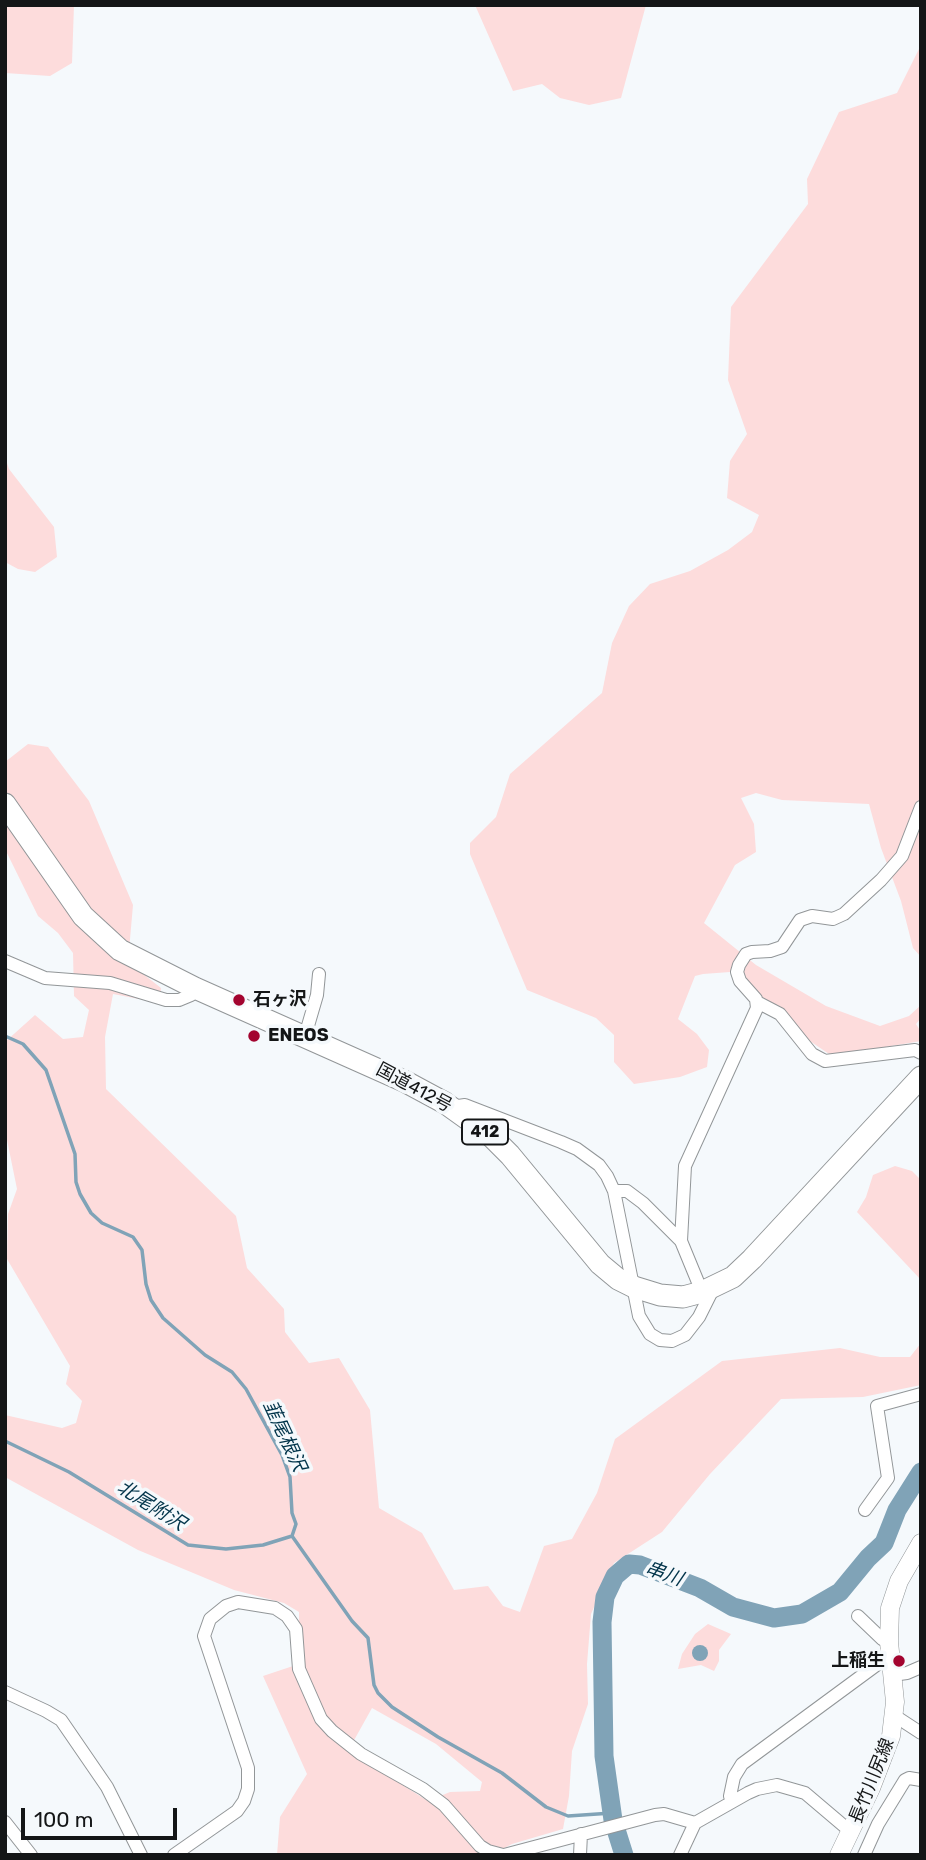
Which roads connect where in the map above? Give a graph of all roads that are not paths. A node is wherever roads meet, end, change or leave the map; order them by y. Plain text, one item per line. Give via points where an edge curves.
1 (5, 804) edge
2 (921, 807) edge
3 (5, 961) edge
4 (319, 974) dead end
5 (195, 988) junction
6 (757, 1002) junction
7 (305, 1036) junction
8 (921, 1053) edge
9 (921, 1077) edge
10 (450, 1107) junction
11 (614, 1191) junction
12 (681, 1241) junction
13 (634, 1287) junction
14 (708, 1289) junction
15 (921, 1394) edge
16 (865, 1510) dead end
17 (921, 1543) edge
18 (858, 1616) dead end
19 (890, 1648) junction
20 (921, 1667) edge
21 (892, 1675) junction
22 (5, 1692) edge
23 (895, 1716) junction
24 (921, 1733) edge
25 (921, 1780) edge
26 (733, 1802) junction
27 (5, 1822) edge
28 (695, 1823) junction
29 (851, 1832) junction
30 (580, 1834) junction
31 (31, 1855) edge
32 (141, 1855) edge
33 (174, 1855) edge
34 (504, 1855) edge
35 (580, 1855) edge
36 (680, 1855) edge
37 (839, 1855) edge
38 (864, 1855) edge

1 - 5 highway, 国道412号 / 412 via 83,916 106,939
2 - 6 street via 902,856 844,914 800,920 782,947 752,951 742,959 737,972 740,981
3 - 5 street via 45,978 110,983 166,1000 191,995
4 - 7 street
5 - 7 highway, 国道412号 / 412
6 - 8 street via 780,1014 812,1054 825,1062
6 - 12 street via 685,1166
7 - 10 highway, 国道412号 / 412
9 - 14 highway, 国道412号 / 412 via 752,1259 733,1277
10 - 11 street via 465,1105 577,1149 599,1165
10 - 13 highway, 国道412号 / 412 via 491,1136 600,1264
11 - 12 street via 627,1191
11 - 13 street
12 - 14 street
13 - 14 highway, 国道412号 / 412 via 683,1297
13 - 14 street via 644,1326 660,1340 672,1341 685,1335 699,1317
15 - 16 street via 877,1406 888,1478
17 - 19 main road, 長竹川尻線 via 894,1593
18 - 19 street
19 - 21 main road, 長竹川尻線
19 - 26 street via 742,1765 734,1777
20 - 21 street
21 - 23 main road, 長竹川尻線
22 - 32 street via 61,1720 107,1787
23 - 24 street
23 - 29 main road, 長竹川尻線 via 886,1754
25 - 38 street via 905,1780
26 - 28 street
26 - 29 street via 757,1789 785,1786 804,1793
27 - 31 street
28 - 30 street via 664,1814
28 - 36 street
29 - 37 main road, 長竹川尻線
30 - 34 street
30 - 35 street
33 - 34 street via 237,1811 248,1789 248,1768 204,1636 210,1619 238,1602 275,1608 287,1616 296,1629 299,1669 321,1719 332,1731 444,1805 488,1852

